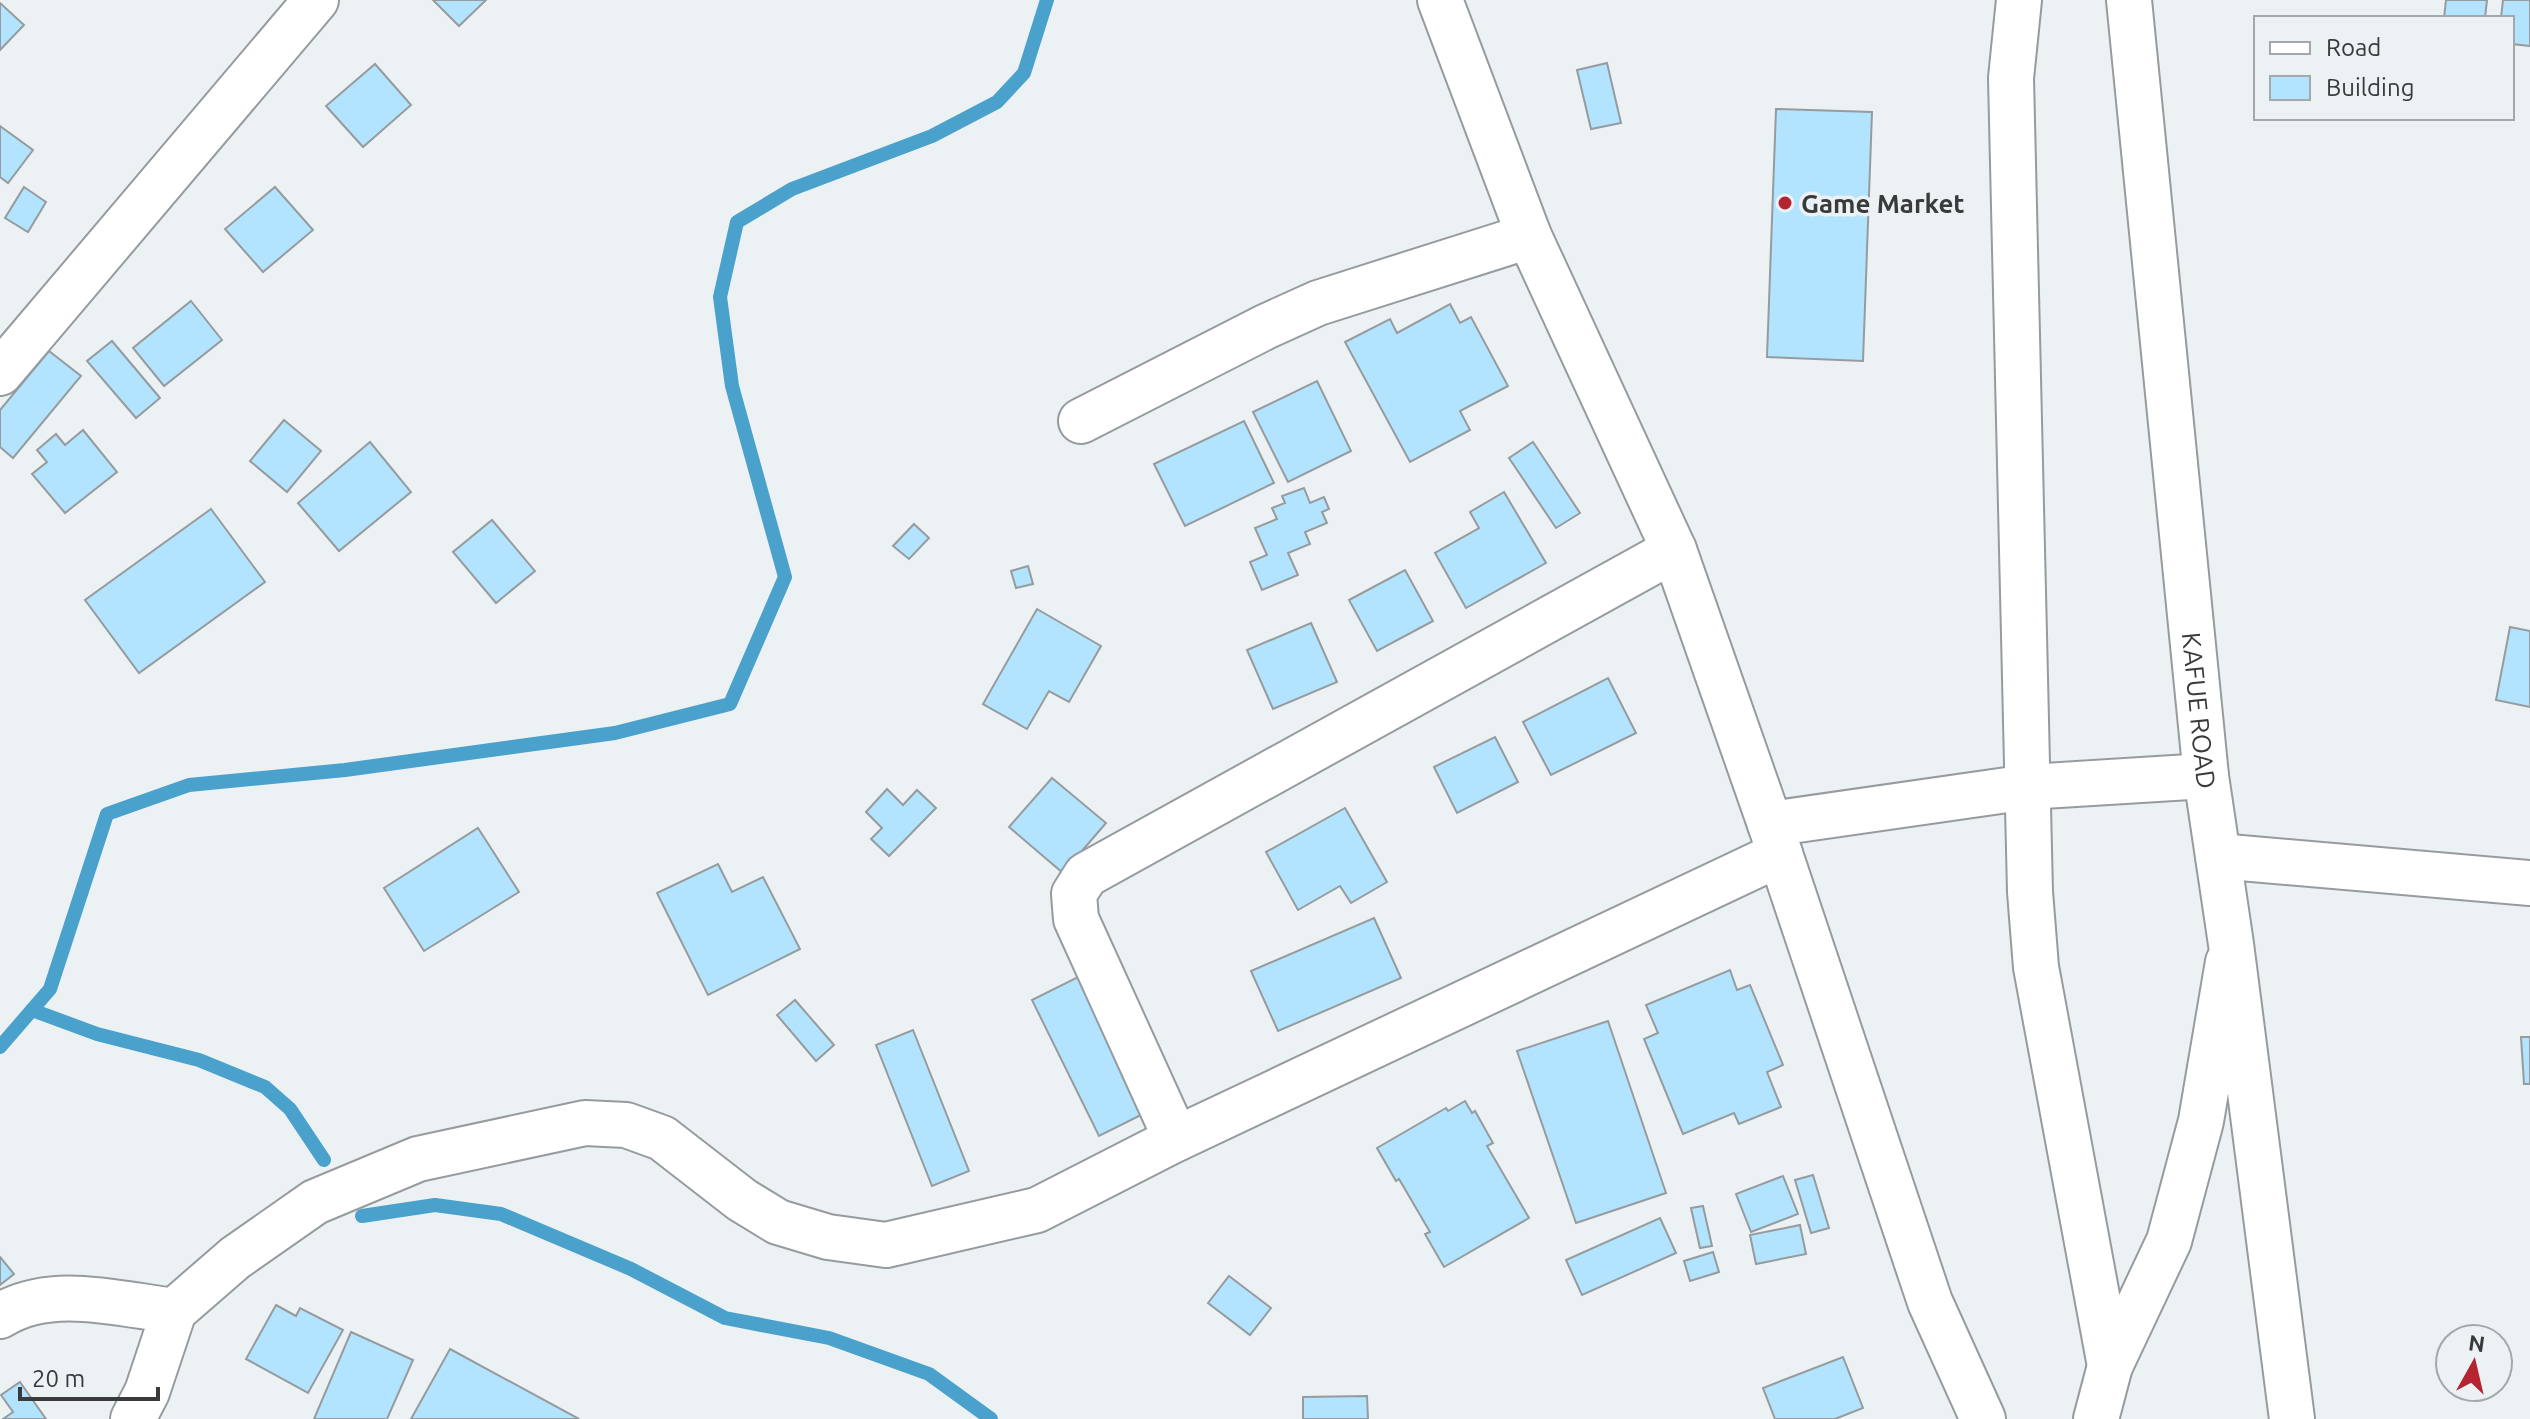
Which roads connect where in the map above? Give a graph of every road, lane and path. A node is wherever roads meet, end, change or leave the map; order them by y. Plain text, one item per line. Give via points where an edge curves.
1 (316, 0) edge
2 (1440, 0) edge
3 (2019, 0) edge
4 (2129, 0) edge
5 (1529, 236) junction
6 (0, 373) edge
7 (1081, 421) dead end
8 (1674, 550) junction
9 (2206, 776) junction
10 (2028, 787) junction
11 (1775, 839) junction
12 (2218, 856) junction
13 (2530, 883) edge
14 (2231, 944) junction
15 (1176, 1139) junction
16 (174, 1311) junction
17 (0, 1316) edge
18 (2110, 1366) junction
19 (133, 1419) edge
20 (1983, 1419) edge
21 (2096, 1419) edge
22 (2292, 1419) edge

1 - 6 main road
2 - 5 main road
3 - 10 main road via 2011,78
4 - 9 main road, KAFUE ROAD
5 - 7 main road via 1318,303
5 - 8 main road
8 - 11 main road
8 - 15 main road via 1086,875 1074,894 1076,919
9 - 10 main road
9 - 12 main road, KAFUE ROAD
10 - 11 main road
10 - 18 main road via 2036,967
11 - 15 main road
11 - 20 main road via 1930,1302
12 - 13 main road
12 - 14 main road, KAFUE ROAD
14 - 18 main road via 2201,1121 2169,1241
14 - 22 main road, KAFUE ROAD
15 - 16 main road via 1037,1210 886,1245 828,1237 778,1222 662,1138 626,1125 585,1123 418,1159 315,1202 235,1258
16 - 17 main road via 80,1298 38,1301
16 - 19 main road
18 - 21 main road

